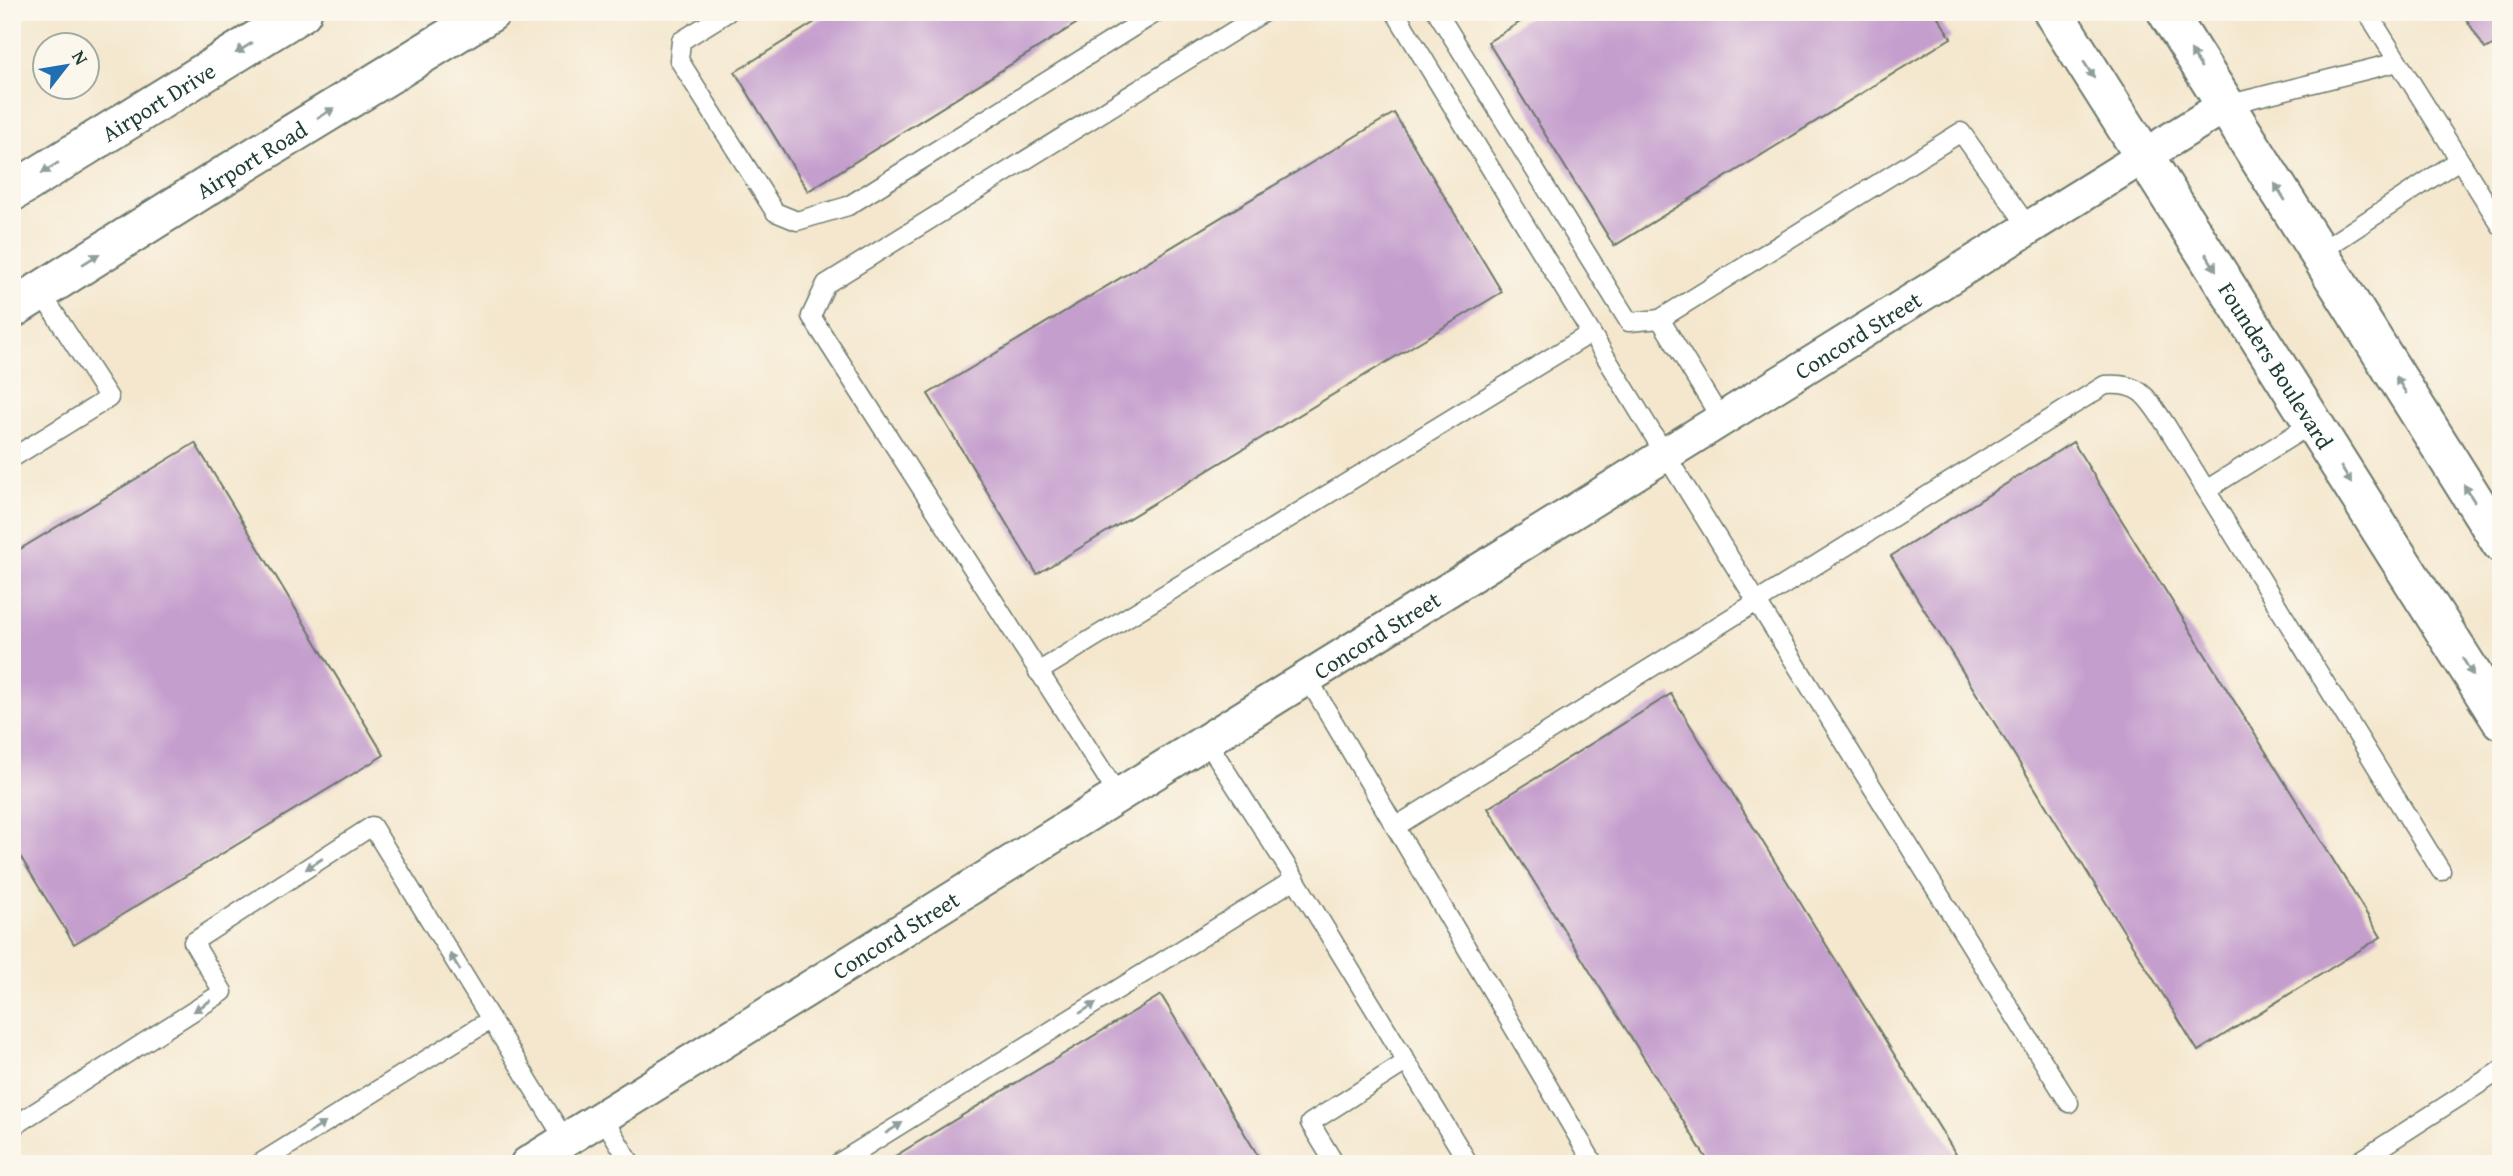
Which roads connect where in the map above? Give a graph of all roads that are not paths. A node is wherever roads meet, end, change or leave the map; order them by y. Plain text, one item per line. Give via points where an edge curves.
1 (302, 12) edge
2 (491, 12) edge
3 (728, 12) edge
4 (1157, 12) edge
5 (1264, 12) edge
6 (1395, 12) edge
7 (1437, 12) edge
8 (2053, 12) edge
9 (2167, 12) edge
10 (2367, 12) edge
11 (2398, 62) junction
12 (2225, 105) junction
13 (2144, 156) junction
14 (2459, 160) junction
15 (12, 191) edge
16 (2501, 226) edge
17 (2029, 228) junction
18 (2318, 253) junction
19 (26, 300) edge
20 (1660, 319) junction
21 (1591, 333) junction
22 (1721, 419) junction
23 (2313, 423) junction
24 (1665, 454) junction
25 (12, 458) edge
26 (2206, 490) junction
27 (2501, 543) edge
28 (1758, 603) junction
29 (1038, 672) junction
30 (1307, 677) junction
31 (2501, 720) edge
32 (1206, 740) junction
33 (1118, 795) junction
34 (1395, 827) junction
35 (2441, 871) dead end
36 (1295, 879) junction
37 (490, 1020) junction
38 (1406, 1062) junction
39 (2501, 1070) edge
40 (2069, 1103) dead end
41 (602, 1116) junction
42 (12, 1127) edge
43 (565, 1140) junction
44 (259, 1164) edge
45 (527, 1164) edge
46 (631, 1164) edge
47 (836, 1164) edge
48 (1335, 1164) edge
49 (1469, 1164) edge
50 (1594, 1164) edge
51 (2355, 1164) edge

1 -> 15 street, Airport Drive
19 -> 2 street, Airport Road
3 - 4 lane via 681,41 679,60 775,212 797,221 848,206
5 - 29 lane via 826,284 811,316
6 - 21 lane
7 - 20 lane via 1629,322
8 -> 13 street, Founders Boulevard
12 -> 9 street
10 - 11 lane
11 - 12 lane
11 - 14 lane
12 - 13 street, Concord Street
18 -> 12 street
13 - 17 street, Concord Street
13 -> 23 street, Founders Boulevard
14 - 16 lane
14 - 18 lane
17 - 20 lane via 1961,132
17 - 22 street, Concord Street
27 -> 18 street
19 - 25 lane via 109,398
20 - 22 lane
21 - 24 lane
21 - 29 lane
22 - 24 street, Concord Street
23 - 26 lane
23 -> 31 street, Founders Boulevard
24 - 28 lane
24 - 30 street, Concord Street
26 - 28 lane via 2146,395 2125,383 2105,385
26 - 35 lane
28 - 34 lane
28 - 40 lane
29 - 33 lane
30 - 32 street, Concord Street
30 - 34 lane
32 - 33 street, Concord Street
32 - 36 lane
33 - 41 street, Concord Street
34 - 50 lane
36 - 38 lane
47 -> 36 lane
37 -> 42 lane via 372,826 193,942 223,992
37 - 43 lane
44 -> 37 lane
38 - 48 lane via 1310,1123
38 - 49 lane
39 - 51 lane
41 - 43 street, Concord Street
41 - 46 lane
43 - 45 street, Concord Street

